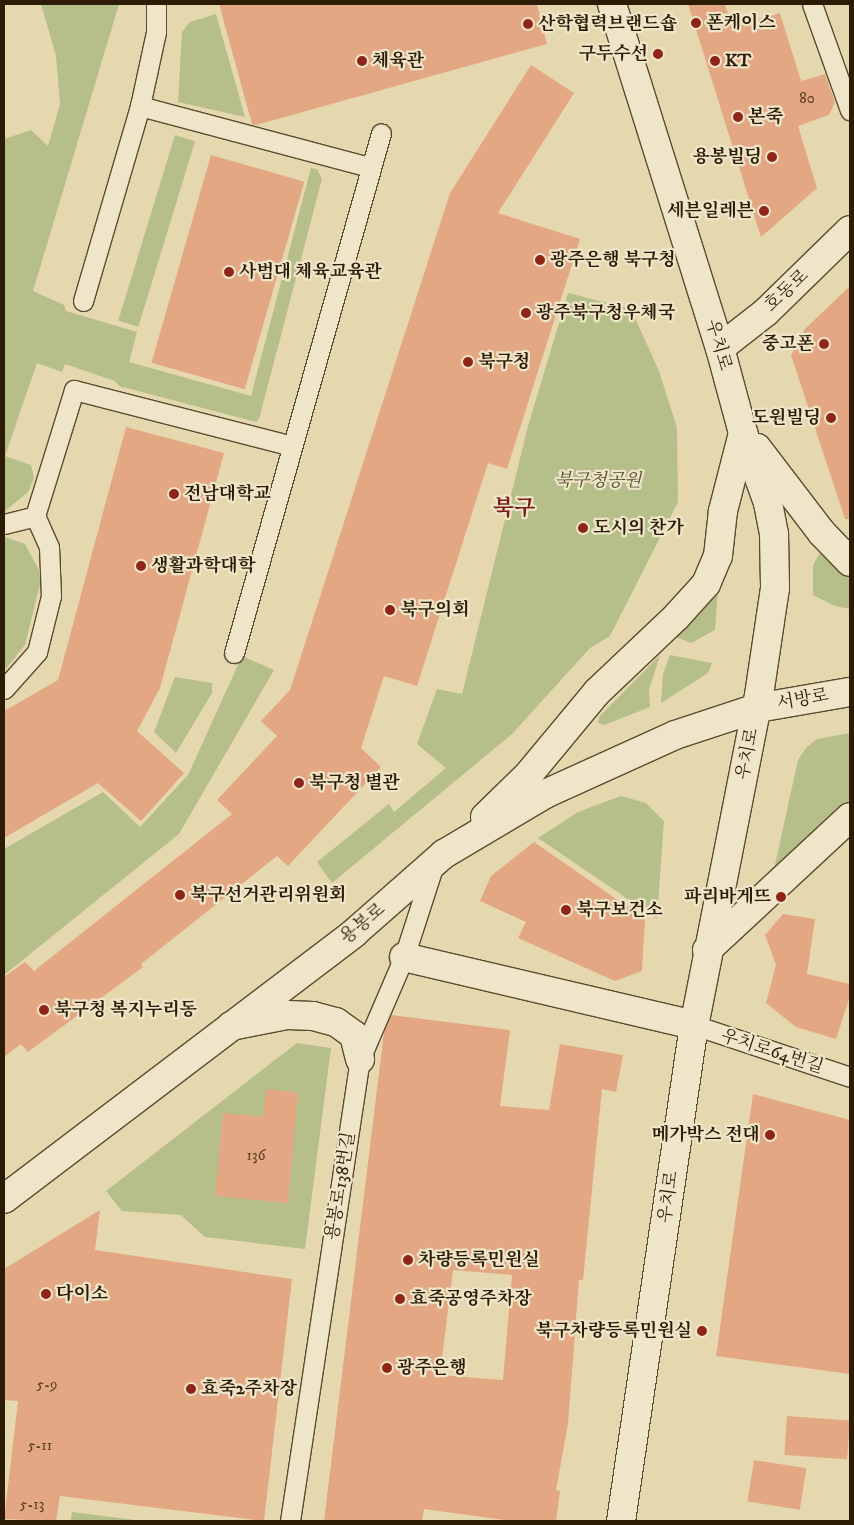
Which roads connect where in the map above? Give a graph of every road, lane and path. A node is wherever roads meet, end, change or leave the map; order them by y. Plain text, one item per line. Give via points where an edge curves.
1 (156, 4) edge
2 (612, 4) edge
3 (817, 6) edge
4 (140, 106) junction
5 (850, 110) edge
6 (381, 133) dead end
7 (370, 166) junction
8 (850, 230) edge
9 (83, 301) dead end
10 (720, 348) junction
11 (743, 433) junction
12 (292, 446) junction
13 (35, 516) junction
14 (4, 524) edge
15 (850, 562) edge
16 (234, 653) dead end
17 (4, 689) edge
18 (850, 692) edge
19 (756, 708) junction
20 (850, 817) edge
21 (439, 859) junction
22 (707, 950) junction
23 (404, 958) junction
24 (694, 1025) junction
25 (231, 1026) junction
26 (360, 1059) junction
27 (850, 1076) edge
28 (4, 1198) edge
29 (290, 1521) edge
30 (621, 1521) edge

1 - 4 lane via 156,32
2 - 10 main road, 우치로
3 - 5 lane
4 - 7 lane
4 - 9 lane
6 - 7 lane
7 - 12 lane
8 - 10 main road, 호동로 via 766,312
10 - 11 main road, 우치로
11 - 15 main road via 768,460 792,497
11 - 19 main road, 우치로 via 768,503 774,534 775,588
11 - 21 main road via 723,510 718,556 706,584 678,616 597,692 529,774
12 - 13 lane via 74,390
12 - 16 lane
13 - 14 lane
13 - 17 lane via 48,548 51,596 37,652
18 - 19 main road, 서방로
19 - 21 main road, 용봉로 via 675,735 545,794
19 - 22 main road, 우치로
20 - 22 main road
21 - 23 lane, 용봉로138번길
21 - 25 main road, 용봉로 via 354,933
22 - 24 main road, 우치로
23 - 24 main road
23 - 26 lane, 용봉로138번길
24 - 27 lane, 우치로64번길
24 - 30 main road, 우치로
25 - 26 main road via 287,1015 313,1016 336,1022 354,1035
25 - 28 main road, 용봉로
26 - 29 lane, 용봉로138번길

